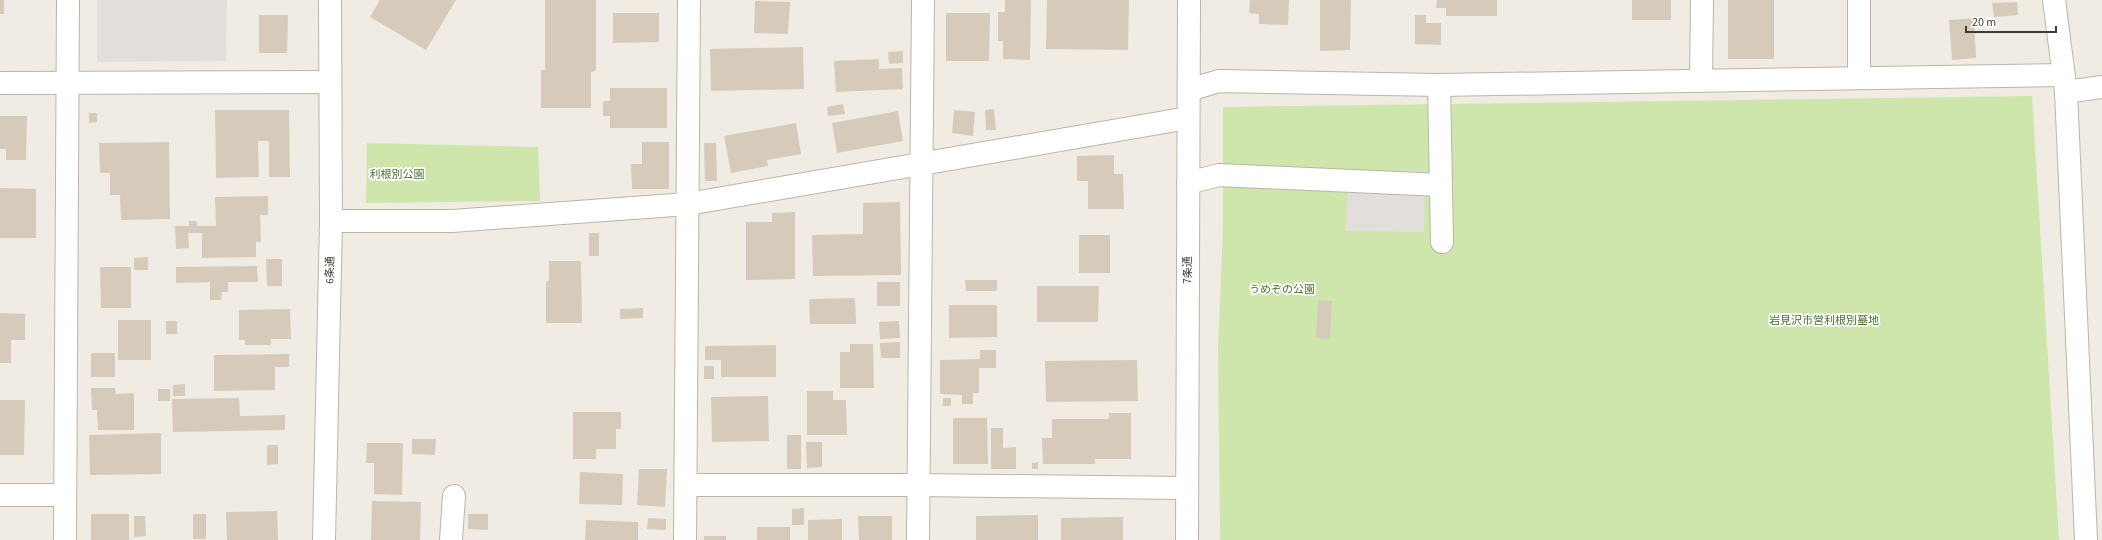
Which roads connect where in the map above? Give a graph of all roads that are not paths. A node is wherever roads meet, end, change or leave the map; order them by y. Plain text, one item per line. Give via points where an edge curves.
1 (68, 0) edge
2 (330, 0) edge
3 (689, 0) edge
4 (923, 0) edge
5 (1188, 0) edge
6 (1702, 0) edge
7 (1859, 0) edge
8 (2054, 0) edge
9 (1859, 78) junction
10 (1700, 81) junction
11 (0, 82) edge
12 (67, 82) junction
13 (330, 82) junction
14 (2065, 84) junction
15 (1439, 85) junction
16 (2102, 88) edge
17 (1189, 90) junction
18 (1188, 118) junction
19 (922, 164) junction
20 (1188, 183) junction
21 (1441, 185) junction
22 (688, 204) junction
23 (331, 221) junction
24 (1442, 242) dead end
25 (686, 485) junction
26 (917, 485) junction
27 (1186, 488) junction
28 (0, 495) edge
29 (65, 495) junction
30 (454, 496) dead end
31 (65, 540) edge
32 (324, 540) edge
33 (451, 540) edge
34 (686, 540) edge
35 (918, 540) edge
36 (1187, 540) edge
37 (2086, 540) edge

1 - 12 street
2 - 13 street, 6条通
3 - 22 street
4 - 19 street
5 - 17 street, 7条通
6 - 10 street
7 - 9 street
8 - 14 street
9 - 10 street
9 - 14 street
10 - 15 street
11 - 12 street
12 - 13 street
12 - 29 street
13 - 23 street, 6条通
14 - 16 street
14 - 37 street
15 - 17 street via 1219,81
15 - 21 street
17 - 18 street, 7条通
18 - 19 street
18 - 20 street, 7条通
19 - 22 street
19 - 26 street
20 - 21 street via 1219,175
20 - 27 street, 7条通
21 - 24 street
22 - 23 street via 452,221
22 - 25 street
23 - 32 street, 6条通
25 - 26 street
25 - 34 street
26 - 27 street
26 - 35 street
27 - 36 street, 7条通
28 - 29 street
29 - 31 street
30 - 33 street

